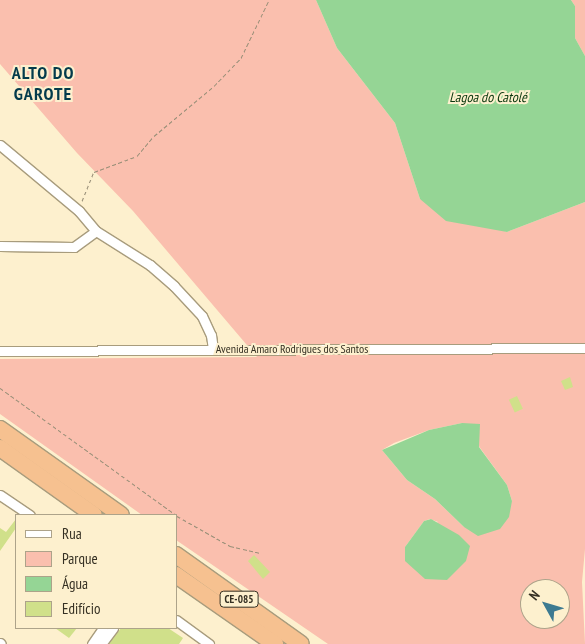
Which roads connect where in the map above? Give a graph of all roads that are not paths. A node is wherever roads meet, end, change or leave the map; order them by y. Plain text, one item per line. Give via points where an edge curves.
1 (0, 145) edge
2 (96, 231) junction
3 (0, 246) edge
4 (585, 348) edge
5 (213, 349) junction
6 (0, 351) edge
7 (0, 429) edge
8 (0, 448) edge
9 (0, 495) edge
10 (28, 514) edge
11 (93, 514) edge
12 (120, 514) edge
13 (178, 556) edge
14 (178, 578) edge
15 (178, 621) edge
16 (102, 629) edge
17 (112, 629) edge
18 (92, 644) edge
19 (101, 644) edge
20 (209, 644) edge
21 (275, 644) edge
22 (301, 644) edge

1 - 2 street via 80,211
2 - 3 street via 74,247
2 - 5 street via 150,265 186,297 209,328
4 - 5 street, Avenida Amaro Rodrigues dos Santos
5 - 6 street, Avenida Amaro Rodrigues dos Santos
7 - 12 highway
8 - 11 highway
9 - 10 street
13 - 22 highway, CE-085
14 - 21 highway, CE-085
15 - 20 street
16 - 18 street
17 - 19 street

